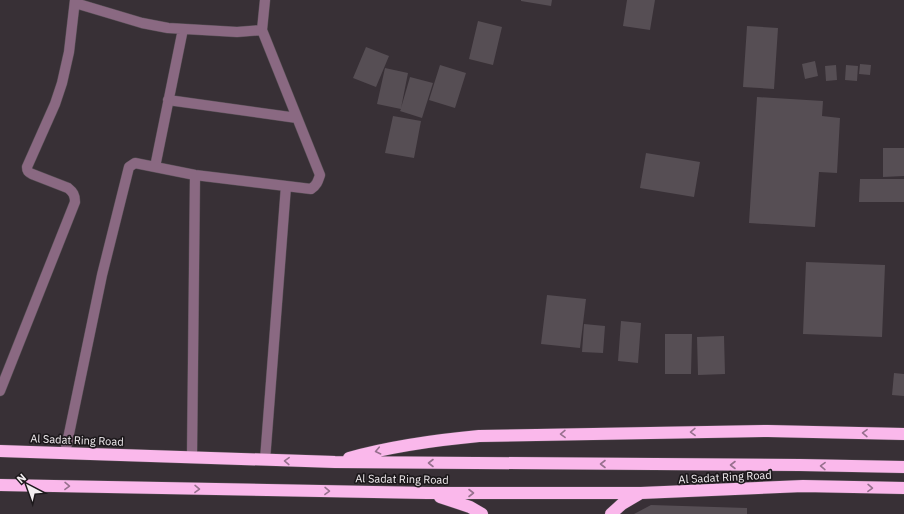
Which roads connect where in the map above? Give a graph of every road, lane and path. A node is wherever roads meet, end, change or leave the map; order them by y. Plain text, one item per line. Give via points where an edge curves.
1 (264, 0) edge
2 (75, 2) edge
3 (183, 28) junction
4 (262, 30) junction
5 (168, 100) junction
6 (297, 118) junction
7 (155, 167) junction
8 (195, 174) junction
9 (286, 186) junction
10 (0, 392) edge
11 (904, 434) edge
12 (0, 451) edge
13 (65, 453) junction
14 (192, 457) junction
15 (264, 460) junction
16 (335, 462) junction
17 (904, 467) edge
18 (0, 485) edge
19 (904, 488) edge
20 (427, 493) junction
21 (641, 493) junction
22 (482, 514) edge
23 (611, 514) edge

1 - 4 street
2 - 3 street via 142,23
2 - 10 street via 62,83 27,170 68,188 75,197 75,202
3 - 4 street via 237,32
3 - 5 street
4 - 6 street
5 - 6 street
5 - 7 street
6 - 9 street via 320,175 318,182 311,189
7 - 8 street
7 - 13 street via 135,162 128,170 102,275
8 - 9 street
8 - 14 street
9 - 15 street
11 -> 16 highway via 768,431 479,436 419,443
12 - 13 highway, Al Sadat Ring Road
13 - 14 highway, Al Sadat Ring Road
14 - 15 highway, Al Sadat Ring Road
16 -> 15 highway, Al Sadat Ring Road
17 -> 16 highway, Al Sadat Ring Road
18 -> 20 highway, Al Sadat Ring Road
21 -> 19 highway, Al Sadat Ring Road via 803,486
20 -> 21 highway, Al Sadat Ring Road
20 - 22 highway via 470,507
21 - 23 highway

